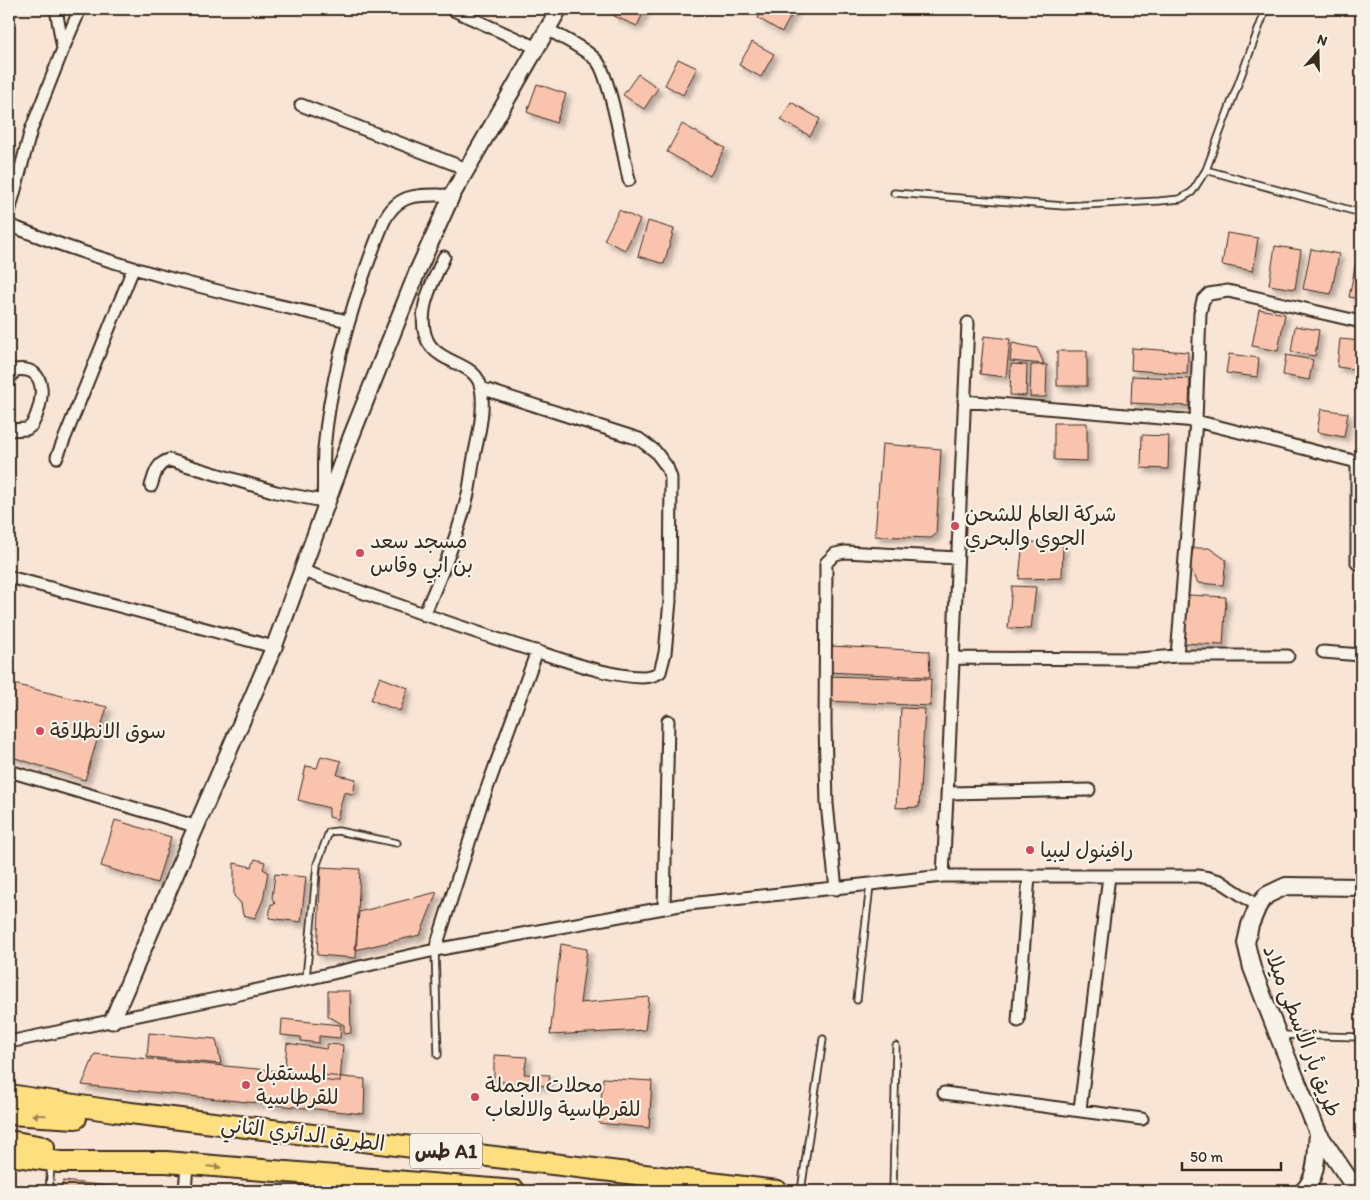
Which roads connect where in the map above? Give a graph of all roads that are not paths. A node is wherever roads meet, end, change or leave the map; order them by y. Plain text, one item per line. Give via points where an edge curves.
1 (56, 9) edge
2 (80, 9) edge
3 (451, 9) edge
4 (559, 9) edge
5 (1266, 9) edge
6 (549, 30) junction
7 (537, 48) junction
8 (63, 49) junction
9 (301, 105) dead end
10 (467, 169) junction
11 (1206, 170) junction
12 (629, 180) dead end
13 (894, 193) dead end
14 (452, 195) junction
15 (9, 212) edge
16 (1361, 213) edge
17 (9, 225) edge
18 (444, 257) dead end
19 (133, 269) junction
20 (348, 321) junction
21 (1361, 322) edge
22 (968, 323) dead end
23 (9, 379) edge
24 (481, 388) junction
25 (964, 401) junction
26 (1196, 420) junction
27 (9, 430) edge
28 (57, 457) dead end
29 (1359, 462) edge
30 (151, 486) dead end
31 (323, 501) junction
32 (322, 520) junction
33 (957, 558) junction
34 (1356, 563) dead end
35 (303, 571) junction
36 (9, 577) edge
37 (424, 615) junction
38 (274, 647) junction
39 (537, 651) junction
40 (1323, 652) dead end
41 (1361, 655) edge
42 (1177, 656) junction
43 (1288, 656) dead end
44 (955, 658) junction
45 (668, 721) dead end
46 (9, 771) edge
47 (1088, 790) dead end
48 (948, 793) junction
49 (198, 827) junction
50 (398, 843) dead end
51 (943, 876) junction
52 (1029, 876) junction
53 (1109, 876) junction
54 (870, 885) junction
55 (1361, 887) edge
56 (836, 889) junction
57 (1258, 906) junction
58 (664, 908) junction
59 (435, 950) junction
60 (306, 978) junction
61 (858, 1000) dead end
62 (112, 1021) junction
63 (1018, 1021) dead end
64 (1278, 1034) junction
65 (1361, 1037) edge
66 (823, 1038) dead end
67 (9, 1042) edge
68 (896, 1046) dead end
69 (438, 1055) dead end
70 (944, 1093) dead end
71 (9, 1095) edge
72 (1080, 1109) junction
73 (9, 1114) edge
74 (1142, 1120) dead end
75 (1318, 1133) junction
76 (9, 1141) edge
77 (9, 1155) edge
78 (52, 1161) junction
79 (166, 1162) junction
80 (187, 1165) junction
81 (679, 1179) junction
82 (470, 1190) edge
83 (49, 1191) edge
84 (185, 1191) edge
85 (515, 1191) edge
86 (777, 1191) edge
87 (801, 1191) edge
88 (893, 1191) edge
89 (1303, 1191) edge
90 (1361, 1191) edge

1 - 8 street
2 - 8 street
3 - 7 street
4 - 6 street
5 - 11 lane
6 - 7 street
6 - 12 street via 601,66
7 - 10 street
8 - 15 street via 31,130
9 - 10 street
10 - 14 street
11 - 13 lane via 1192,192 1180,198 1159,201 1064,206
11 - 16 lane
14 - 20 street via 413,196 391,207
14 - 32 street via 385,349
17 - 19 street
18 - 24 street via 424,308 423,323 428,344 435,353 472,374
19 - 20 street
19 - 28 street
20 - 31 street via 327,430 322,473
21 - 26 street via 1228,291 1209,294 1203,300 1200,313
22 - 25 street
23 - 27 street via 15,370 27,370 39,378 42,392 32,425 27,429
24 - 37 street via 479,432 468,495 452,548
24 - 39 street via 639,439 655,451 671,478 670,601 660,672 641,677 611,672
25 - 26 street
25 - 33 street
26 - 29 street
26 - 42 street
29 - 34 street
30 - 31 street via 157,468 169,460 276,492
31 - 32 street
32 - 35 street
33 - 44 street
33 - 56 street via 845,552 835,554 826,563 826,804
35 - 37 street
35 - 38 street
36 - 38 street
37 - 39 street
38 - 49 street
39 - 59 street via 481,805
40 - 41 street
42 - 43 street
42 - 44 street via 1138,659
44 - 48 street
45 - 58 street
46 - 49 street
47 - 48 street
48 - 51 street
49 - 62 street
50 - 60 lane via 329,832 317,864
51 - 52 street
51 - 54 street
52 - 53 street
52 - 63 street
53 - 57 street via 1208,878 1220,881
53 - 72 street
54 - 56 street
54 - 61 lane
55 - 57 main road via 1286,886 1267,896
56 - 58 street
57 - 64 main road, طريق بأر الأسطى ميلاد via 1246,943 1252,968
58 - 59 street
59 - 60 street
59 - 69 lane
60 - 62 street
62 - 67 street
64 - 65 lane
64 - 75 main road, طريق بأر الأسطى ميلاد
66 - 87 lane
68 - 88 lane
70 - 72 street
71 - 81 highway, الطريق الدائري الثاني / طس A1 via 114,1111
72 - 74 street
81 -> 73 highway via 640,1180 63,1116
75 - 89 main road, طريق بأر الأسطى ميلاد via 1312,1180
75 - 90 main road, طريق بأر الأسطى ميلاد via 1351,1182
76 - 79 highway
77 - 78 highway, الطريق الدائري الثاني / طس A1
78 - 79 highway, الطريق الدائري الثاني / طس A1
78 - 83 lane
79 - 80 highway, الطريق الدائري الثاني / طس A1
80 -> 82 highway, الطريق الدائري الثاني / طس A1
80 - 84 street
81 - 86 highway, الطريق الدائري الثاني / طس A1
82 - 85 highway, الطريق الدائري الثاني / طس A1

